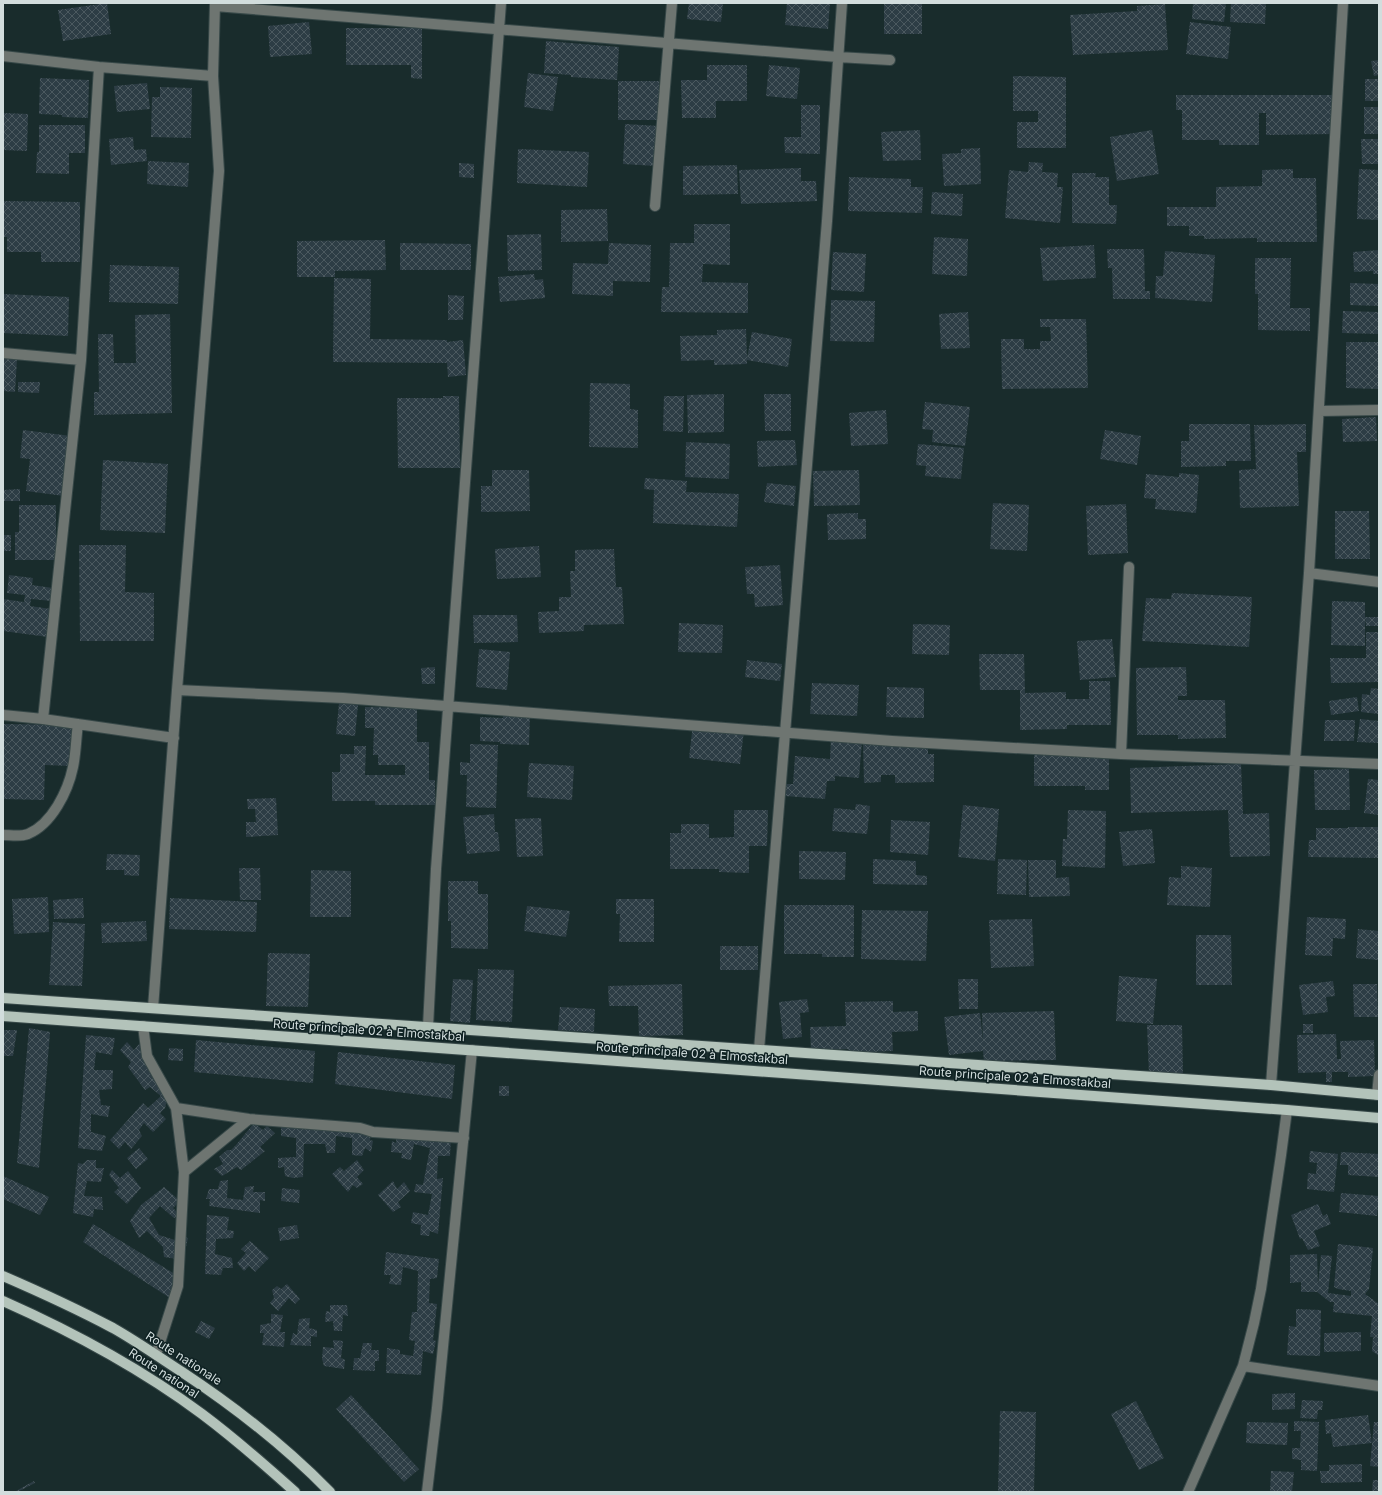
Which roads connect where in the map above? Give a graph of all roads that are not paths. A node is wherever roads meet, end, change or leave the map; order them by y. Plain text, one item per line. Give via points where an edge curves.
1 (501, 3) edge
2 (672, 3) edge
3 (842, 3) edge
4 (1343, 3) edge
5 (215, 4) edge
6 (499, 29) junction
7 (668, 43) junction
8 (3, 56) edge
9 (838, 57) junction
10 (890, 60) dead end
11 (98, 67) junction
12 (213, 76) junction
13 (655, 206) dead end
14 (3, 353) edge
15 (81, 360) junction
16 (1379, 410) edge
17 (1320, 411) junction
18 (1129, 567) dead end
19 (1309, 573) junction
20 (1379, 582) edge
21 (177, 690) junction
22 (448, 707) junction
23 (3, 715) edge
24 (43, 719) junction
25 (78, 724) junction
26 (785, 733) junction
27 (174, 738) junction
28 (1121, 754) junction
29 (1296, 761) junction
30 (1379, 764) edge
31 (3, 835) edge
32 (3, 998) edge
33 (153, 1008) junction
34 (3, 1016) edge
35 (144, 1026) junction
36 (428, 1027) junction
37 (472, 1050) junction
38 (760, 1050) junction
39 (1379, 1075) edge
40 (1271, 1085) junction
41 (1378, 1095) edge
42 (176, 1108) junction
43 (1287, 1110) junction
44 (1379, 1118) edge
45 (249, 1119) junction
46 (464, 1138) junction
47 (184, 1172) junction
48 (3, 1276) edge
49 (3, 1301) edge
50 (156, 1354) junction
51 (1243, 1366) junction
52 (1379, 1386) edge
53 (295, 1492) edge
54 (330, 1492) edge
55 (427, 1492) edge
56 (1188, 1492) edge

1 - 6 street
2 - 7 street
3 - 9 street
4 - 17 street
5 - 6 street
5 - 12 street
6 - 7 street
6 - 22 street
7 - 9 street
7 - 13 street
8 - 11 street
9 - 10 street
9 - 26 street via 826,236
11 - 12 street
11 - 15 street
12 - 21 street via 219,171
14 - 15 street
15 - 24 street
16 - 17 street
17 - 19 street
18 - 28 street
19 - 20 street
19 - 29 street
21 - 22 street via 343,698
21 - 27 street
22 - 26 street
22 - 36 street
23 - 24 street
24 - 25 street
25 - 27 street
25 - 31 street via 73,766 65,790 53,812 40,827 27,834
26 - 28 street via 892,742
26 - 38 street
27 - 33 street
28 - 29 street
29 - 30 street
29 - 40 street
32 - 33 main road, Route principale 02 à Elmostakbal
33 - 36 main road, Route principale 02 à Elmostakbal
34 - 35 main road, Route principale 02 à Elmostakbal
35 - 37 main road, Route principale 02 à Elmostakbal
35 - 42 street via 147,1056
36 - 38 main road, Route principale 02 à Elmostakbal
37 - 43 main road, Route principale 02 à Elmostakbal
37 - 46 street
38 - 40 main road, Route principale 02 à Elmostakbal
39 - 41 street
40 - 41 main road, Route principale 02 à Elmostakbal
42 - 45 street
42 - 47 street
43 - 44 main road, Route principale 02 à Elmostakbal
43 - 51 street via 1261,1289
45 - 46 street
45 - 47 street
46 - 55 street
47 - 50 street via 178,1286
48 - 50 main road, Route nationale via 99,1321
49 - 53 main road, Route national via 98,1347 151,1379 250,1451
50 - 54 main road, Route nationale via 219,1396 268,1435
51 - 52 street
51 - 56 street

